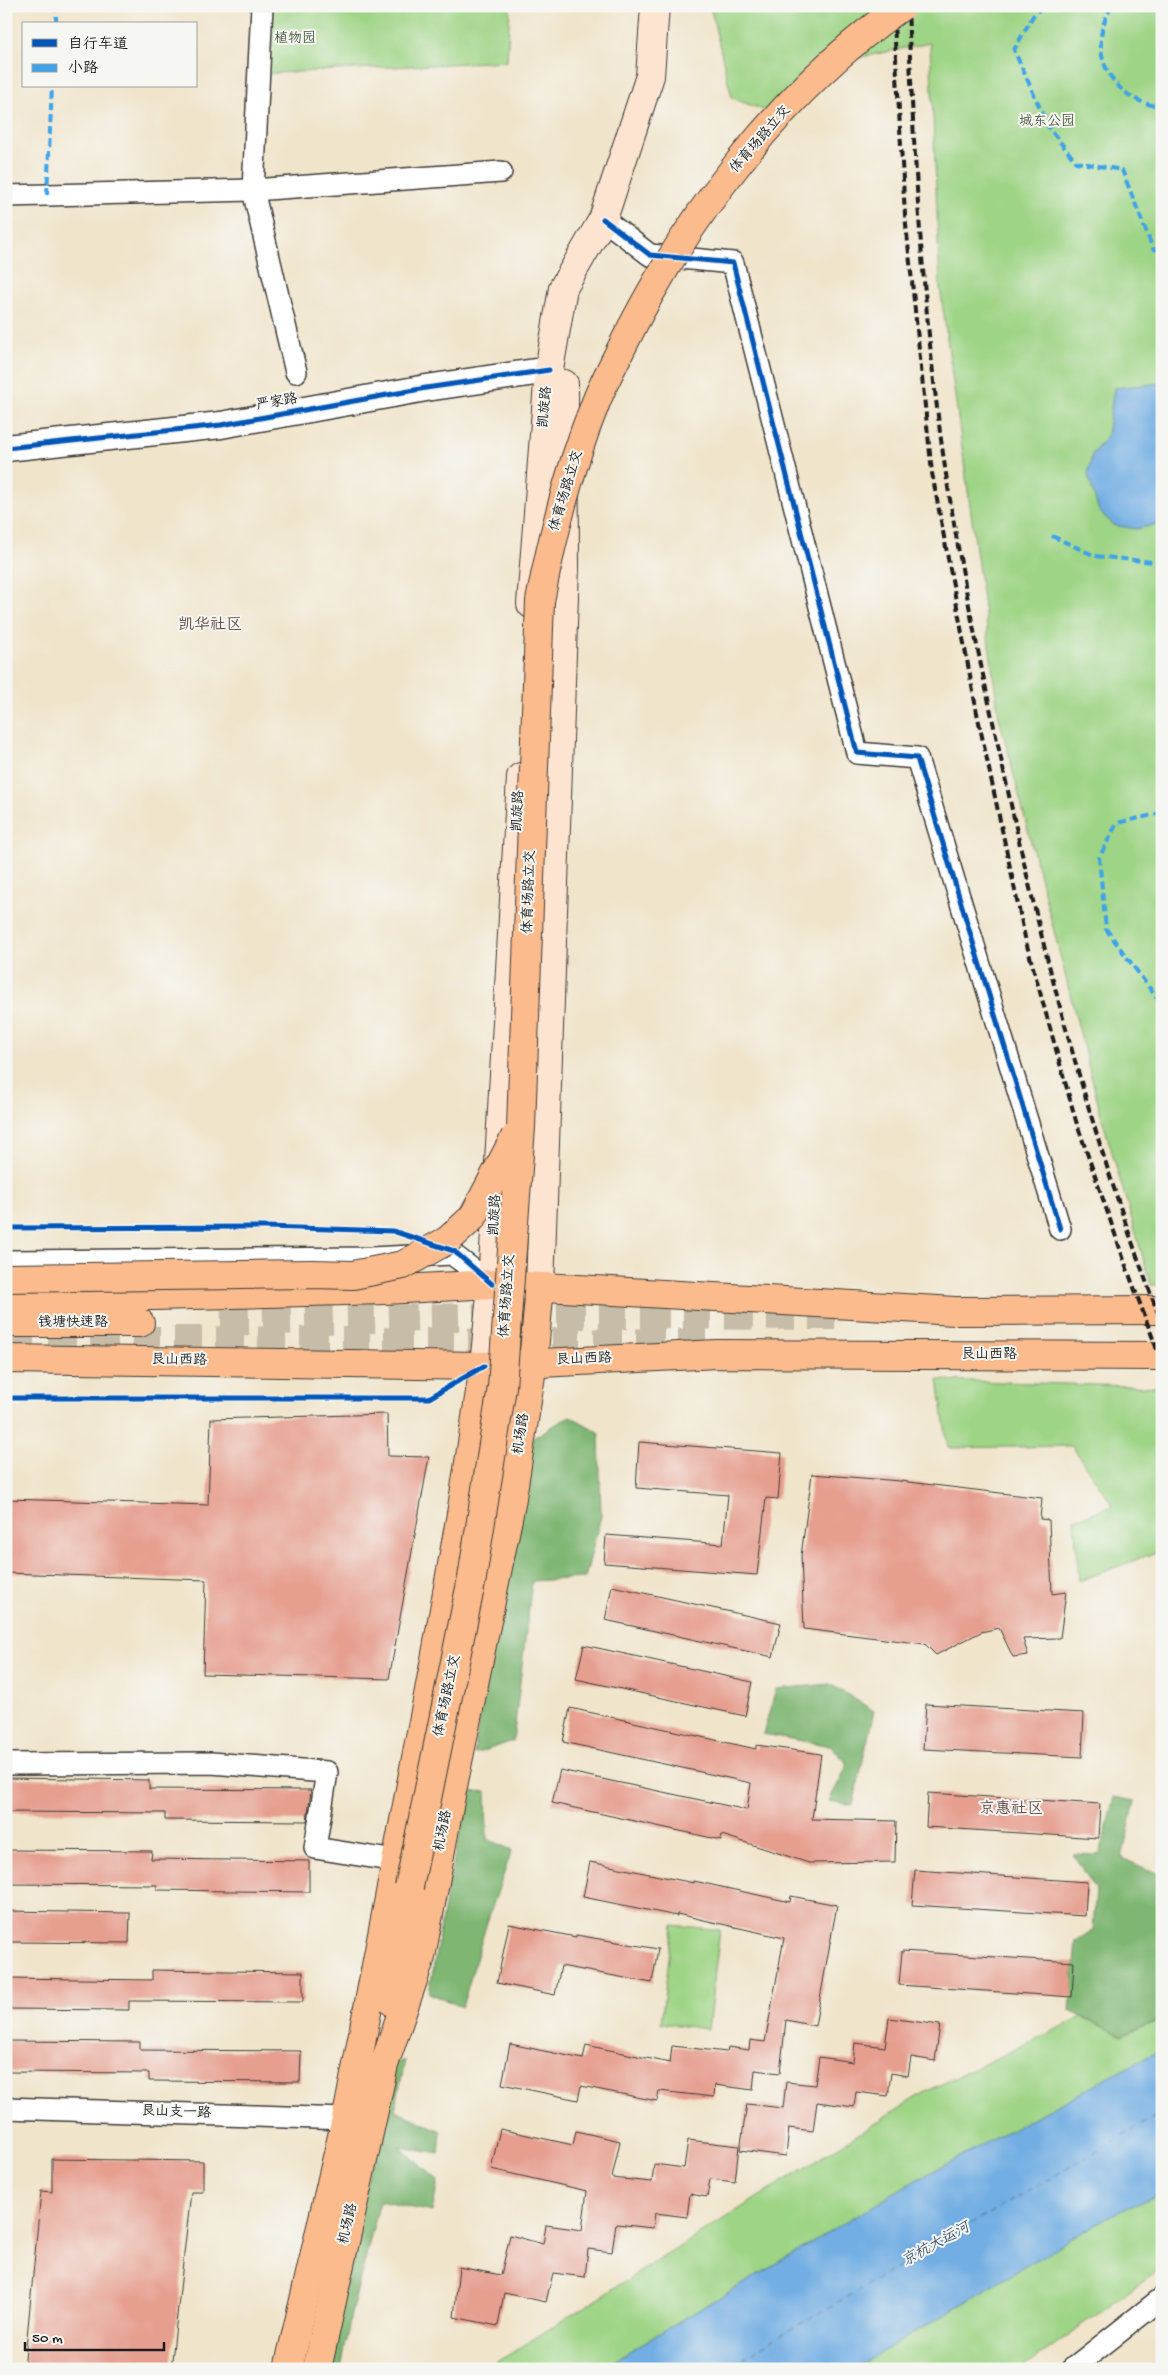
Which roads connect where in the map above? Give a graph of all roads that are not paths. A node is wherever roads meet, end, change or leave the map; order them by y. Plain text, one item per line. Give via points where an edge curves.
1 (262, 6) edge
2 (655, 6) edge
3 (902, 6) edge
4 (501, 172) dead end
5 (254, 190) junction
6 (6, 196) edge
7 (603, 219) junction
8 (563, 288) junction
9 (550, 370) junction
10 (296, 372) dead end
11 (6, 448) edge
12 (521, 1127) junction
13 (1060, 1229) dead end
14 (6, 1261) edge
15 (6, 1278) edge
16 (492, 1284) junction
17 (540, 1287) junction
18 (6, 1296) edge
19 (1162, 1310) edge
20 (6, 1323) edge
21 (140, 1323) dead end
22 (1162, 1356) edge
23 (6, 1359) edge
24 (533, 1362) junction
25 (484, 1366) junction
26 (6, 1764) edge
27 (396, 1861) junction
28 (409, 1887) junction
29 (384, 2065) junction
30 (6, 2108) edge
31 (347, 2113) junction
32 (1162, 2298) edge
33 (288, 2369) edge
34 (317, 2369) edge
35 (1072, 2369) edge

1 - 5 street
2 - 7 main road, 凯旋路 via 650,76
3 - 12 main road, 体育场路立交, bridge via 866,31 812,82 745,156 688,232 642,306 596,401 566,487 551,540 540,601
4 - 5 street
5 - 6 street
5 - 10 street
7 - 8 main road, 凯旋路
7 - 13 street via 650,255 732,263 857,753 917,758
8 - 9 main road, 凯旋路
8 - 17 main road, 凯旋路 via 565,568
9 - 11 street, 严家路 via 426,388 220,425
9 - 16 main road, 凯旋路 via 534,545
12 - 15 main road, bridge via 473,1218 448,1240 403,1265 353,1275
12 - 28 main road, 体育场路立交, bridge via 502,1387 490,1471 472,1578
14 - 16 street via 371,1258 452,1254
16 - 17 main road
16 - 18 main road via 76,1298
16 - 25 main road, 凯旋路
17 - 19 main road via 955,1311
17 - 24 main road, 机场路
20 - 21 main road, 钱塘快速路
22 - 24 main road, 艮山西路 via 716,1354
23 - 25 main road, 艮山西路
24 - 25 main road, 艮山西路
24 - 29 main road, 机场路 via 511,1504 421,1957
25 - 27 main road, 机场路 via 460,1523
26 - 27 street via 211,1763 327,1772 316,1848
27 - 31 main road, 机场路
28 - 29 main road, 体育场路立交
28 - 31 main road, 体育场路立交
29 - 34 main road, 机场路
30 - 31 street, 艮山支一路
31 - 33 main road, 机场路
32 - 35 street

